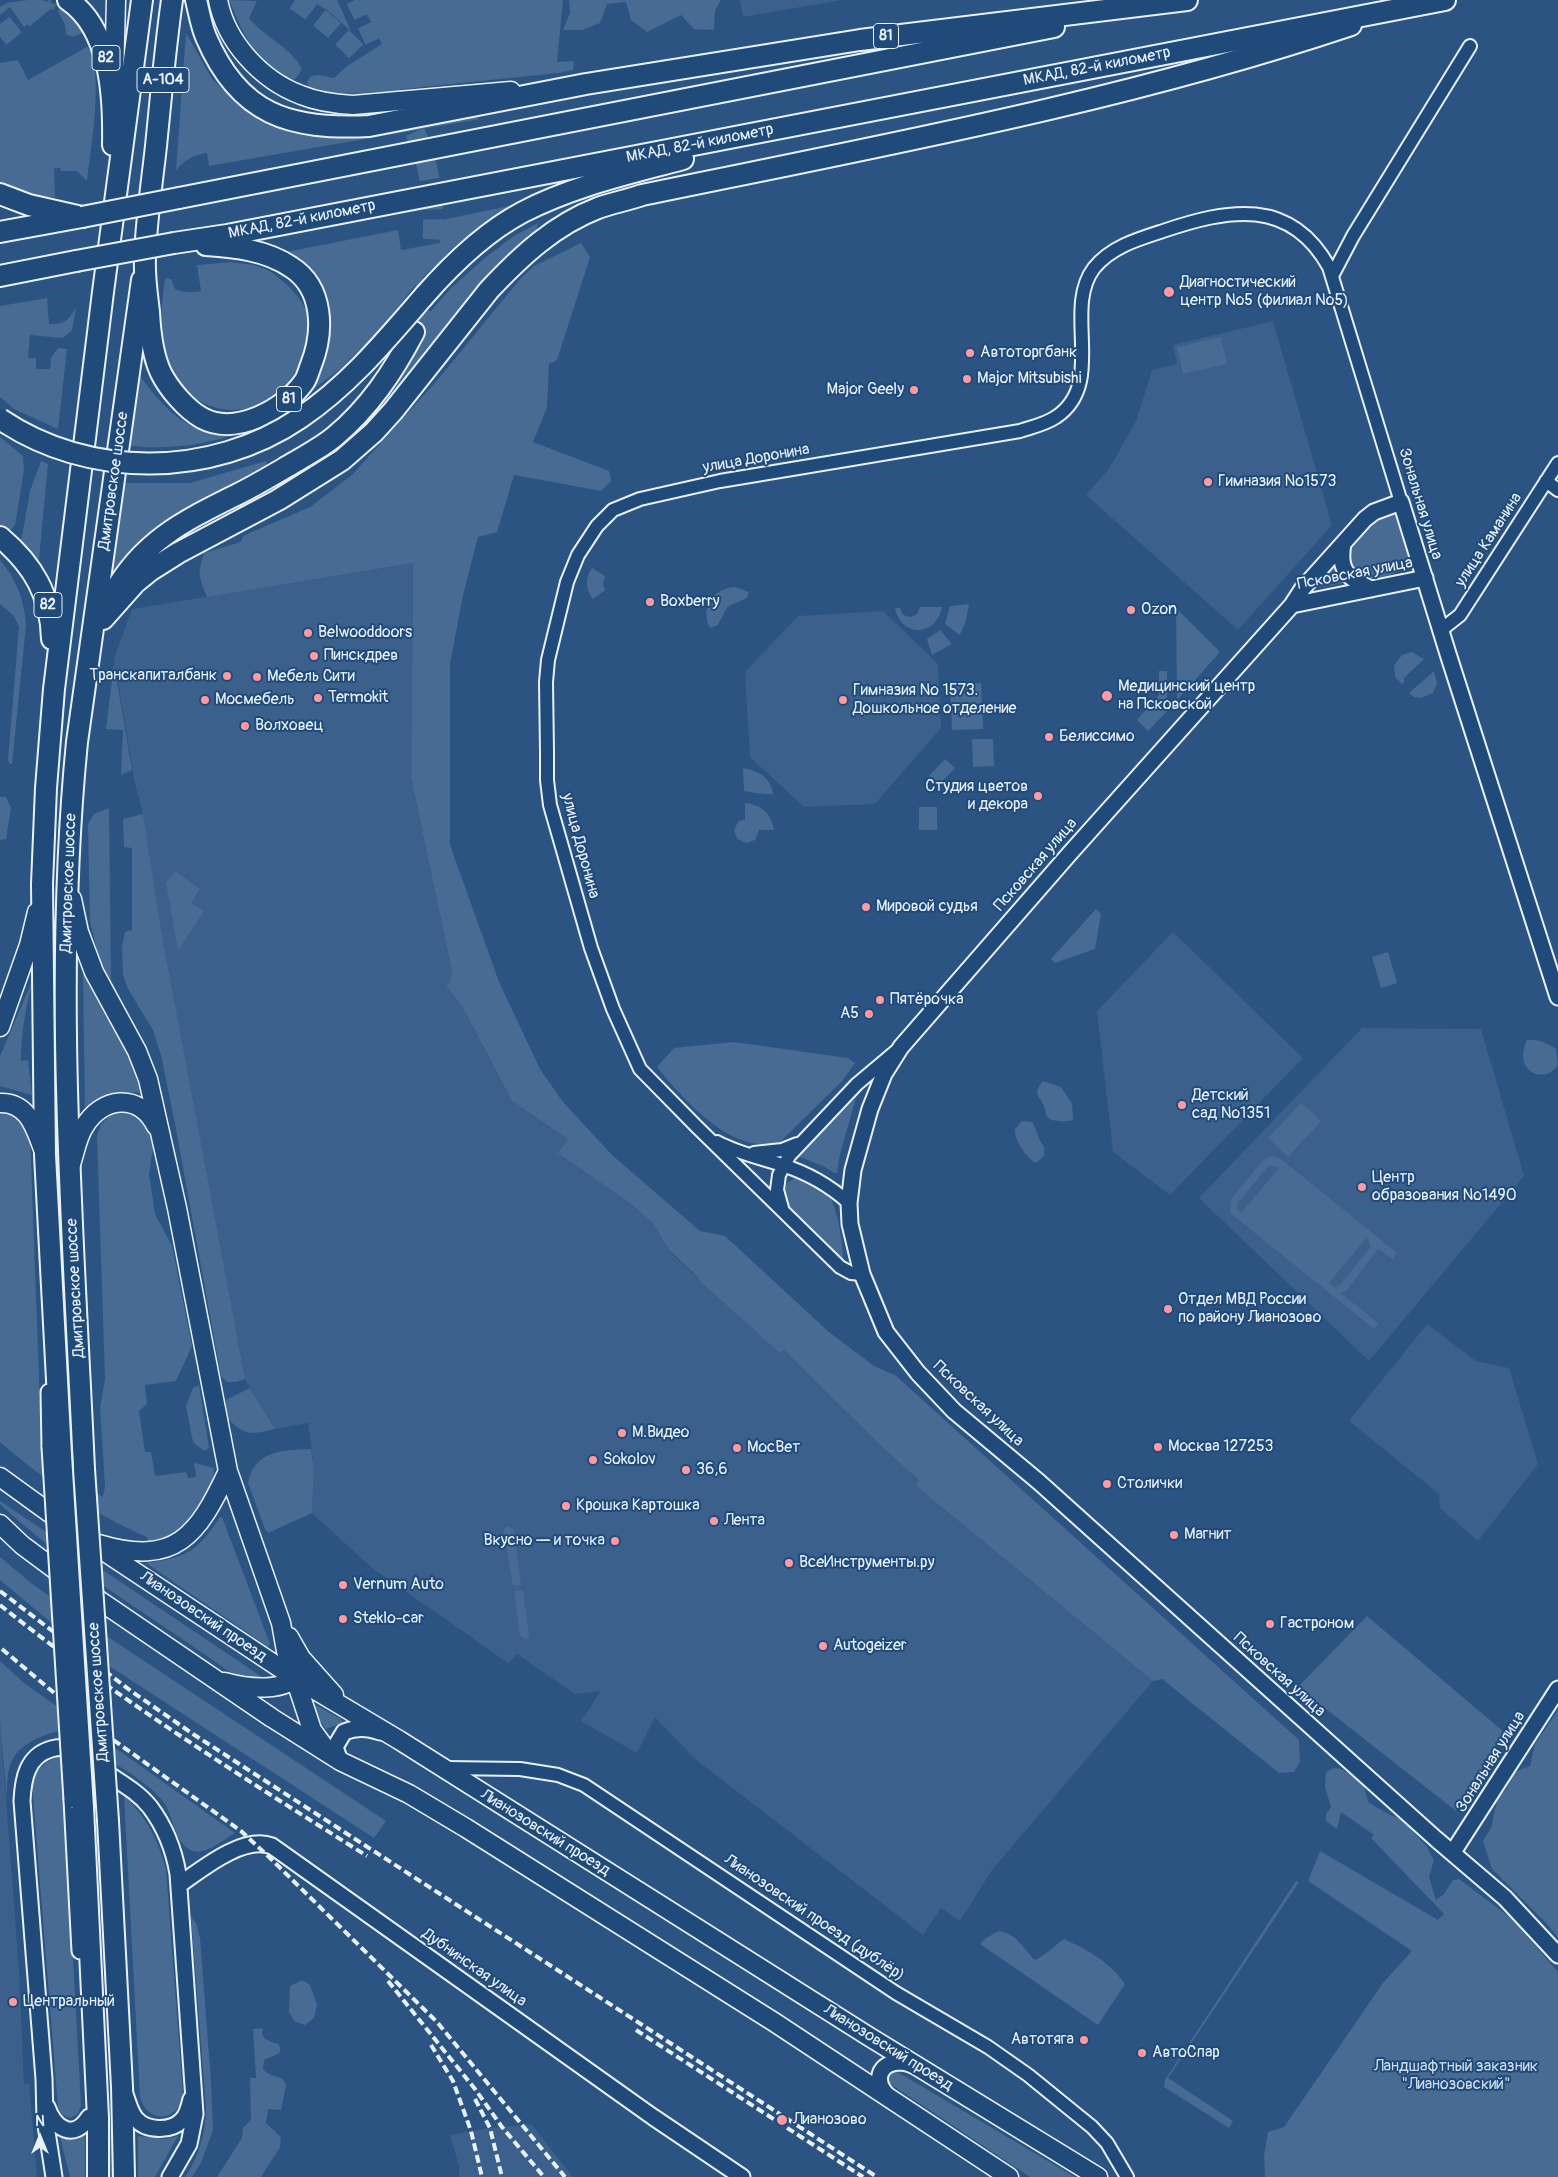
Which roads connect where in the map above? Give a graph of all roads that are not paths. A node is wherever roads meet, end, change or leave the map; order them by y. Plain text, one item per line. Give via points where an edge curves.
1 (68, 0) edge
2 (116, 0) edge
3 (142, 0) edge
4 (172, 0) edge
5 (196, 0) edge
6 (218, 0) edge
7 (1186, 0) edge
8 (1198, 0) edge
9 (1445, 0) edge
10 (1398, 9) junction
11 (1470, 46) dead end
12 (586, 84) junction
13 (859, 114) junction
14 (113, 128) junction
15 (0, 194) edge
16 (82, 217) junction
17 (0, 232) edge
18 (111, 235) junction
19 (174, 243) junction
20 (145, 259) junction
21 (0, 276) edge
22 (1332, 276) junction
23 (414, 332) tunnel mouth
24 (0, 419) edge
25 (1558, 463) edge
26 (1546, 481) junction
27 (1558, 490) edge
28 (1401, 502) junction
29 (0, 537) edge
30 (1343, 544) junction
31 (1425, 578) junction
32 (1371, 589) junction
33 (1292, 605) junction
34 (103, 619) junction
35 (1441, 630) junction
36 (88, 664) junction
37 (54, 689) junction
38 (42, 884) junction
39 (68, 884) junction
40 (1558, 997) edge
41 (0, 1027) edge
42 (901, 1047) junction
43 (0, 1103) edge
44 (704, 1134) junction
45 (163, 1141) junction
46 (799, 1143) junction
47 (742, 1152) junction
48 (45, 1155) junction
49 (783, 1165) junction
50 (70, 1167) junction
51 (849, 1203) junction
52 (782, 1208) junction
53 (862, 1274) junction
54 (228, 1471) junction
55 (0, 1477) edge
56 (0, 1524) edge
57 (87, 1540) junction
58 (281, 1623) junction
59 (301, 1658) junction
60 (295, 1678) junction
61 (219, 1681) junction
62 (1558, 1689) edge
63 (347, 1708) junction
64 (387, 1733) junction
65 (337, 1759) junction
66 (442, 1768) junction
67 (77, 1804) junction
68 (1453, 1852) junction
69 (179, 1885) junction
70 (1558, 1955) edge
71 (917, 2066) junction
72 (194, 2085) junction
73 (122, 2087) junction
74 (887, 2095) junction
75 (45, 2101) junction
76 (89, 2117) junction
77 (54, 2177) edge
78 (88, 2177) edge
79 (98, 2177) edge
80 (124, 2177) edge
81 (170, 2177) edge
82 (742, 2177) edge
83 (1009, 2177) edge
84 (1098, 2177) edge
85 (1126, 2177) edge

1 - 14 main road, 82 via 78,6 90,21 101,42 106,59
2 - 14 main road
3 - 18 main road, Дмитровское шоссе
4 - 20 main road, Дмитровское шоссе / А-104
5 - 12 main road, 81 via 206,36 222,68 240,90 265,111 296,123 338,128 369,126
6 - 12 main road via 234,40 257,68 286,88 318,101 381,104
7 - 12 main road, 81 via 869,38
8 - 16 main road, bridge
9 - 10 main road
10 - 13 main road, МКАД, 82-й километр
10 - 34 main road via 1277,50 1162,81 1002,120 642,195 598,208 560,227 507,271 374,432 342,460 278,500 151,570 134,583
11 - 22 street via 1352,236
13 - 19 main road, МКАД, 82-й километр
13 - 24 main road, bridge via 595,182 522,213 465,254 358,372 300,418 242,446 209,456 134,464 94,459 57,449 22,434
14 - 18 main road
15 - 16 main road via 29,205
16 - 17 main road
18 - 37 main road, Дмитровское шоссе
19 - 20 main road, 81 via 254,251 292,267 307,282 316,298 320,316 319,337 305,381 288,400 268,414 223,424 203,419 172,388 161,373 153,347
19 - 21 main road, МКАД, 82-й километр, bridge
20 - 36 main road, Дмитровское шоссе
22 - 28 street, Зональная улица
22 - 44 street, улица Доронина via 1316,247 1298,230 1277,218 1255,214 1234,213 1198,219 1129,242 1109,254 1094,269 1084,290 1082,368 1070,402 1056,417 1020,431 720,481 640,499 613,510 597,526 578,554 567,582 548,660 547,780 550,805 591,948 613,1009 640,1069
23 - 34 main road via 382,386 360,414 324,444 161,537 126,572
25 - 26 street, улица Каманина
26 - 27 street
26 - 35 street, улица Каманина via 1460,615
28 - 30 street, Псковская улица via 1374,512
28 - 31 street, Зональная улица
29 - 37 main road, 82 via 19,553 37,579 48,604 52,625
30 - 32 street via 1340,557 1344,569 1353,580
30 - 33 street, Псковская улица
31 - 32 street, Псковская улица
31 - 35 street, Зональная улица
32 - 33 street, Псковская улица
33 - 42 street, Псковская улица
34 - 36 main road
35 - 40 street, Зональная улица
36 - 39 main road, Дмитровское шоссе via 74,773
37 - 38 main road, Дмитровское шоссе
38 - 41 main road via 30,945
38 - 48 main road, Дмитровское шоссе
39 - 45 main road via 79,932 94,972 137,1051 148,1079
39 - 50 main road, Дмитровское шоссе via 66,977
42 - 46 street via 857,1084
42 - 51 street, Псковская улица via 884,1074 870,1109 853,1170
43 - 48 main road via 19,1107 32,1119
44 - 47 street
44 - 52 street
45 - 50 main road via 143,1108 132,1102 116,1103 102,1107 83,1128
45 - 54 main road
46 - 47 street via 768,1152
46 - 49 street
47 - 49 street
48 - 67 main road, Дмитровское шоссе, bridge via 54,1341 55,1451
49 - 51 street via 832,1188
49 - 52 street via 777,1190
50 - 73 main road, Дмитровское шоссе, bridge via 84,1470
51 - 53 street, Псковская улица via 850,1224
52 - 53 street via 840,1267
53 - 68 street, Псковская улица via 886,1332 918,1374 954,1411 1039,1482
54 - 57 main road via 203,1520 182,1540 160,1549 140,1550
54 - 58 main road
55 - 57 main road, Лианозовский проезд
56 - 61 main road via 65,1577
57 - 60 main road, Лианозовский проезд
58 - 59 main road
58 - 60 main road
59 - 60 main road via 300,1674
59 - 63 main road
60 - 61 main road via 285,1683 254,1687
60 - 63 main road, Лианозовский проезд
60 - 65 main road via 312,1730
61 - 65 main road
62 - 68 street, Зональная улица
63 - 64 main road, Лианозовский проезд
64 - 65 street via 366,1728 344,1732 336,1747
64 - 66 main road, Лианозовский проезд
65 - 74 main road via 410,1794 466,1828
66 - 71 main road, Лианозовский проезд
66 - 85 street, Лианозовский проезд (дублёр) via 526,1770 558,1775 584,1785 896,1993 988,2047 1028,2075 1092,2126 1107,2143
67 - 76 street
67 - 79 main road, Дмитровское шоссе via 97,2092
68 - 70 street, Псковская улица via 1506,1898
69 - 72 street, Дмитровское шоссе
69 - 75 street, Дмитровское шоссе via 177,1866 167,1836 140,1796 70,1749 55,1748 35,1758 25,1778 22,1801
69 - 82 street, Дубнинская улица via 237,1848 264,1843 272,1846
71 - 74 street via 901,2062 883,2069 878,2083
71 - 84 main road, Лианозовский проезд
72 - 73 street, Дмитровское шоссе via 188,2111 182,2121 162,2128 144,2125 136,2119
72 - 81 street, Дмитровское шоссе via 194,2125 189,2144
73 - 80 main road, Дмитровское шоссе
74 - 83 main road
75 - 76 street via 51,2118 63,2129 78,2129
75 - 77 street, Дмитровское шоссе
76 - 78 street

